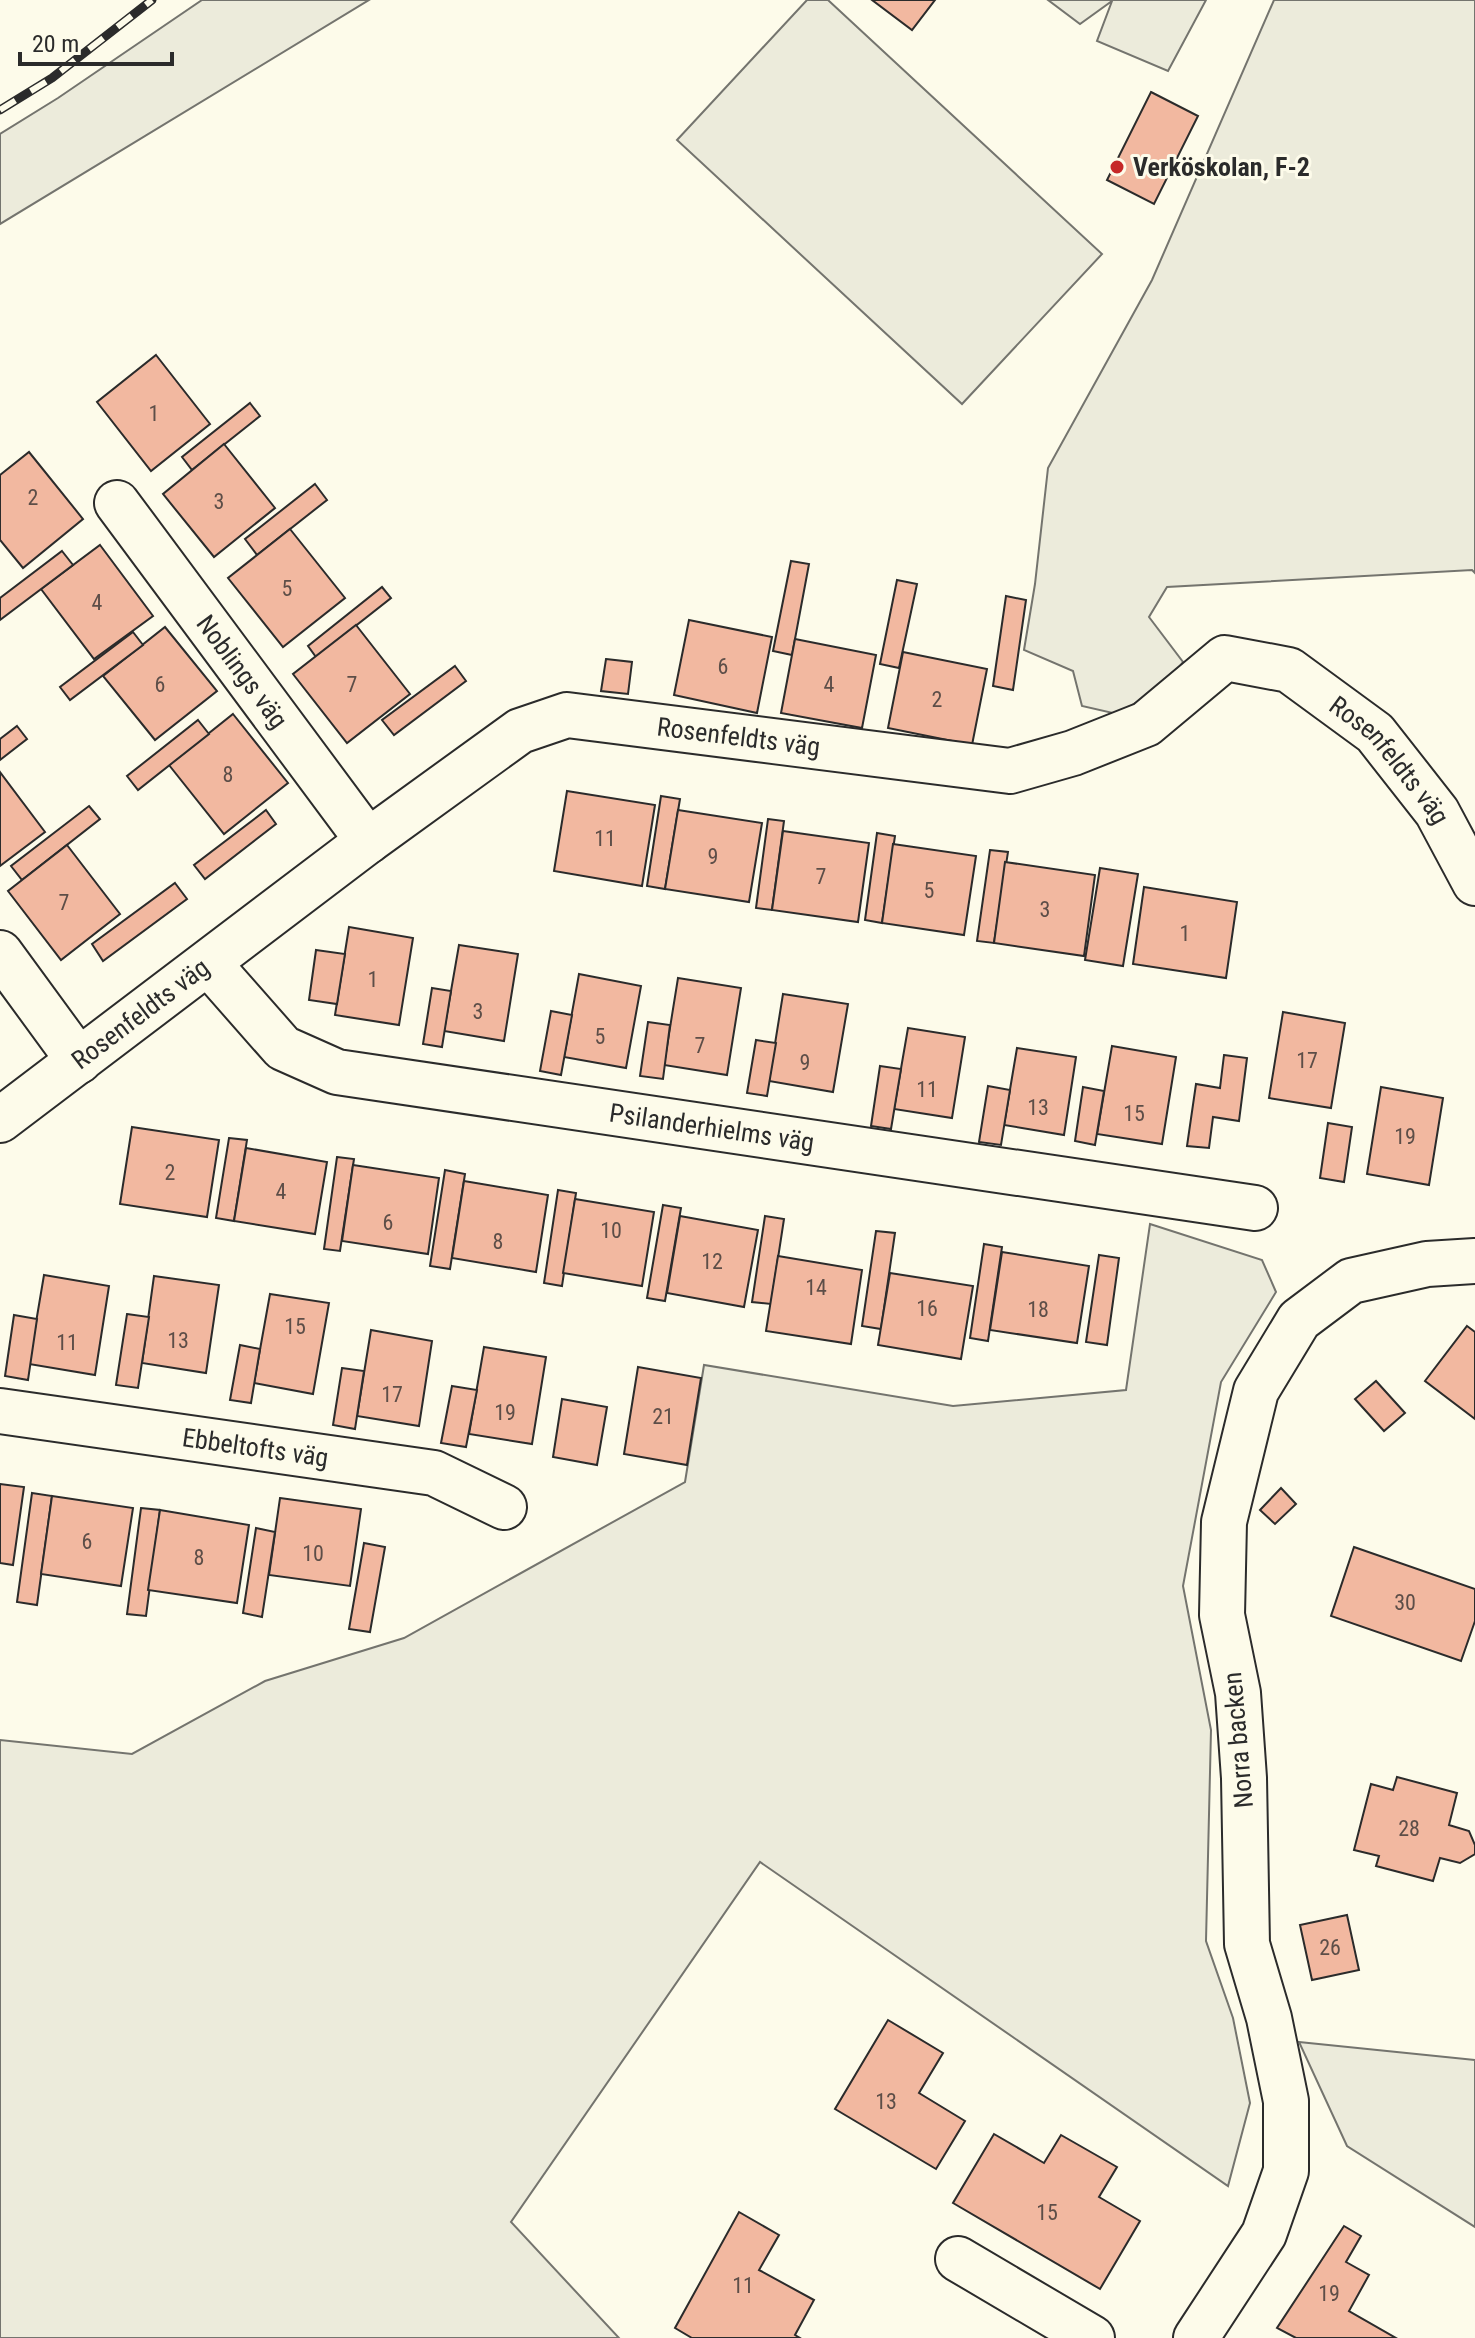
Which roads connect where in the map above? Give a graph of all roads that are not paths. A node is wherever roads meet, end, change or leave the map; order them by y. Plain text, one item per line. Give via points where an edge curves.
1 (117, 503) dead end
2 (368, 841) junction
3 (1475, 883) edge
4 (0, 953) edge
5 (209, 964) junction
6 (79, 1061) junction
7 (0, 1120) edge
8 (1255, 1208) dead end
9 (1475, 1261) edge
10 (0, 1411) edge
11 (504, 1507) dead end
12 (958, 2259) dead end
13 (1092, 2338) edge
14 (1196, 2338) edge

1 - 2 street, Noblings väg
2 - 3 street, Rosenfeldts väg via 520,731 567,715 1010,771 1146,724 1225,658 1289,670 1375,733 1437,812
2 - 5 street, Rosenfeldts väg
4 - 6 street
5 - 6 street, Rosenfeldts väg
5 - 8 street, Psilanderhielms väg via 283,1048 337,1072
6 - 7 street, Rosenfeldts väg
9 - 14 street, Norra backen via 1427,1264 1351,1281 1299,1320 1256,1391 1224,1522 1222,1615 1238,1693 1247,1944 1286,2101 1286,2171 1264,2234
10 - 11 street, Ebbeltofts väg via 434,1473
12 - 13 street

